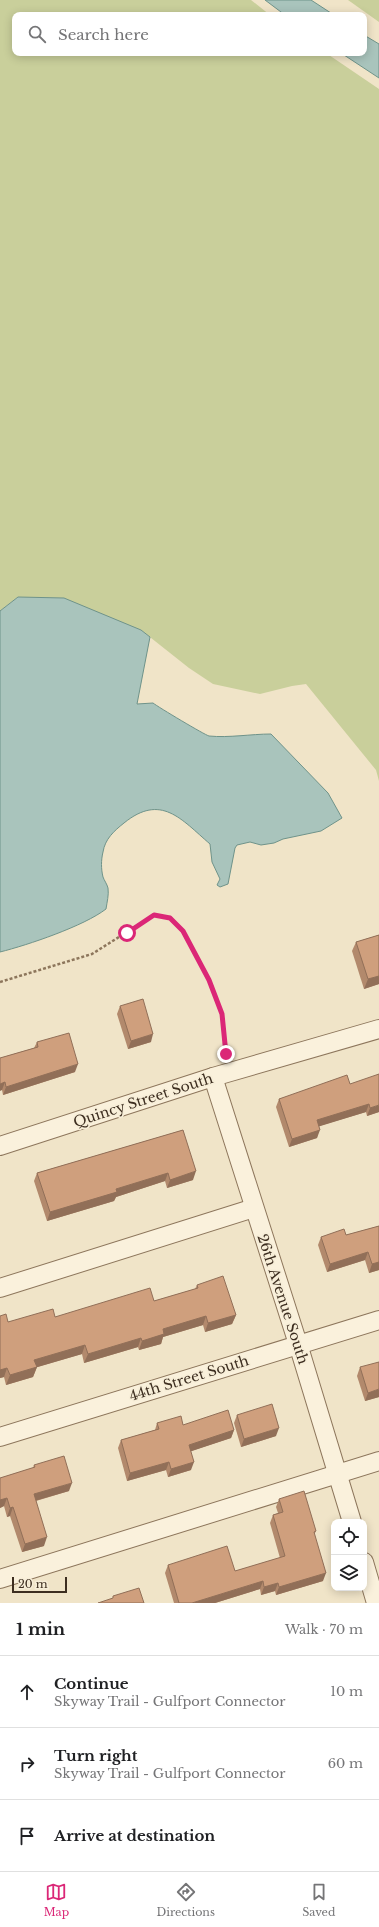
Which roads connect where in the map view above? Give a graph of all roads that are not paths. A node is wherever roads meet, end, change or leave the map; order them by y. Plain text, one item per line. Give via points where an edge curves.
1 (379, 1029) edge
2 (213, 1077) junction
3 (0, 1146) edge
4 (254, 1208) junction
5 (0, 1288) edge
6 (379, 1320) edge
7 (298, 1344) junction
8 (0, 1437) edge
9 (379, 1461) edge
10 (337, 1474) junction
11 (351, 1519) edge
12 (367, 1573) edge
13 (0, 1579) edge
14 (375, 1602) edge

1 - 2 street, Quincy Street South
2 - 3 street, Quincy Street South
2 - 4 street, 26th Avenue South
4 - 5 street
4 - 7 street, 26th Avenue South
6 - 7 street, 44th Street South
7 - 8 street, 44th Street South
7 - 10 street, 26th Avenue South
9 - 10 street
10 - 11 street, 26th Avenue South
10 - 13 street
12 - 14 street

